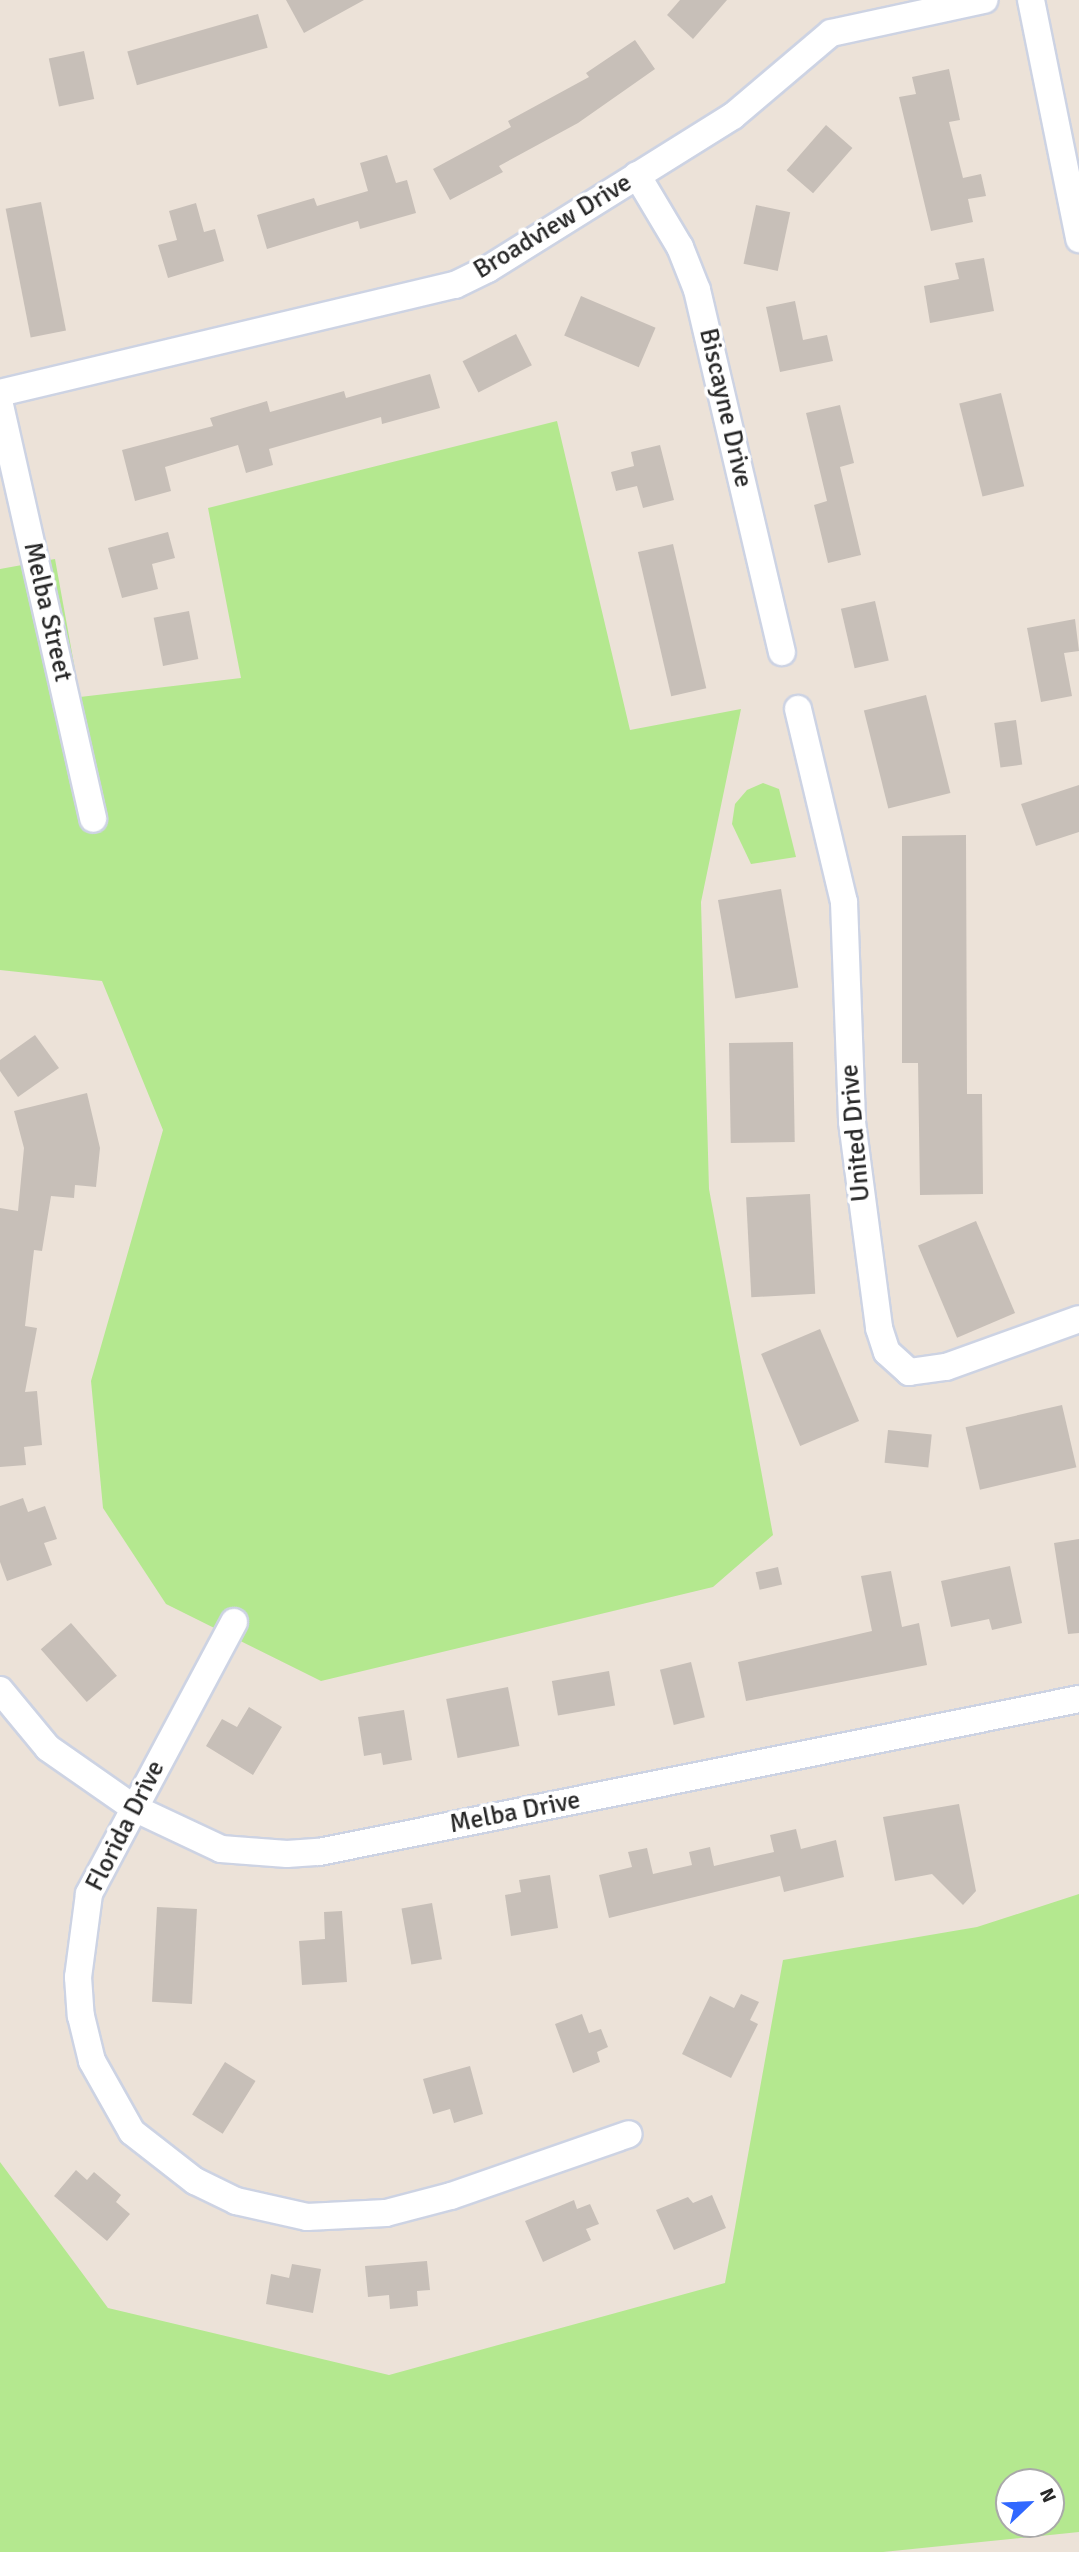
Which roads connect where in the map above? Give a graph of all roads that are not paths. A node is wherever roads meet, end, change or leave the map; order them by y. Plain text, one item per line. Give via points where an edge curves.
1 (984, 0) edge
2 (1031, 0) edge
3 (637, 175) junction
4 (1079, 239) edge
5 (0, 393) edge
6 (0, 405) edge
7 (782, 652) dead end
8 (798, 709) dead end
9 (93, 819) dead end
10 (1079, 1319) edge
11 (234, 1622) dead end
12 (0, 1690) edge
13 (1079, 1699) edge
14 (134, 1808) junction
15 (629, 2134) dead end

1 - 3 street, Broadview Drive via 831,33 733,116
2 - 4 street
3 - 5 street, Broadview Drive via 455,285
3 - 7 street, Biscayne Drive via 680,247 697,290
6 - 9 street, Melba Street
8 - 10 street, United Drive via 844,902 852,1122 878,1328 887,1352 909,1372 946,1367
11 - 14 street, Florida Drive
12 - 14 street, Melba Drive via 48,1748
13 - 14 street, Melba Drive via 319,1853 250,1854 221,1849
14 - 15 street, Florida Drive via 89,1894 78,1977 81,2016 92,2061 111,2102 132,2132 195,2181 273,2212 362,2216 451,2196

